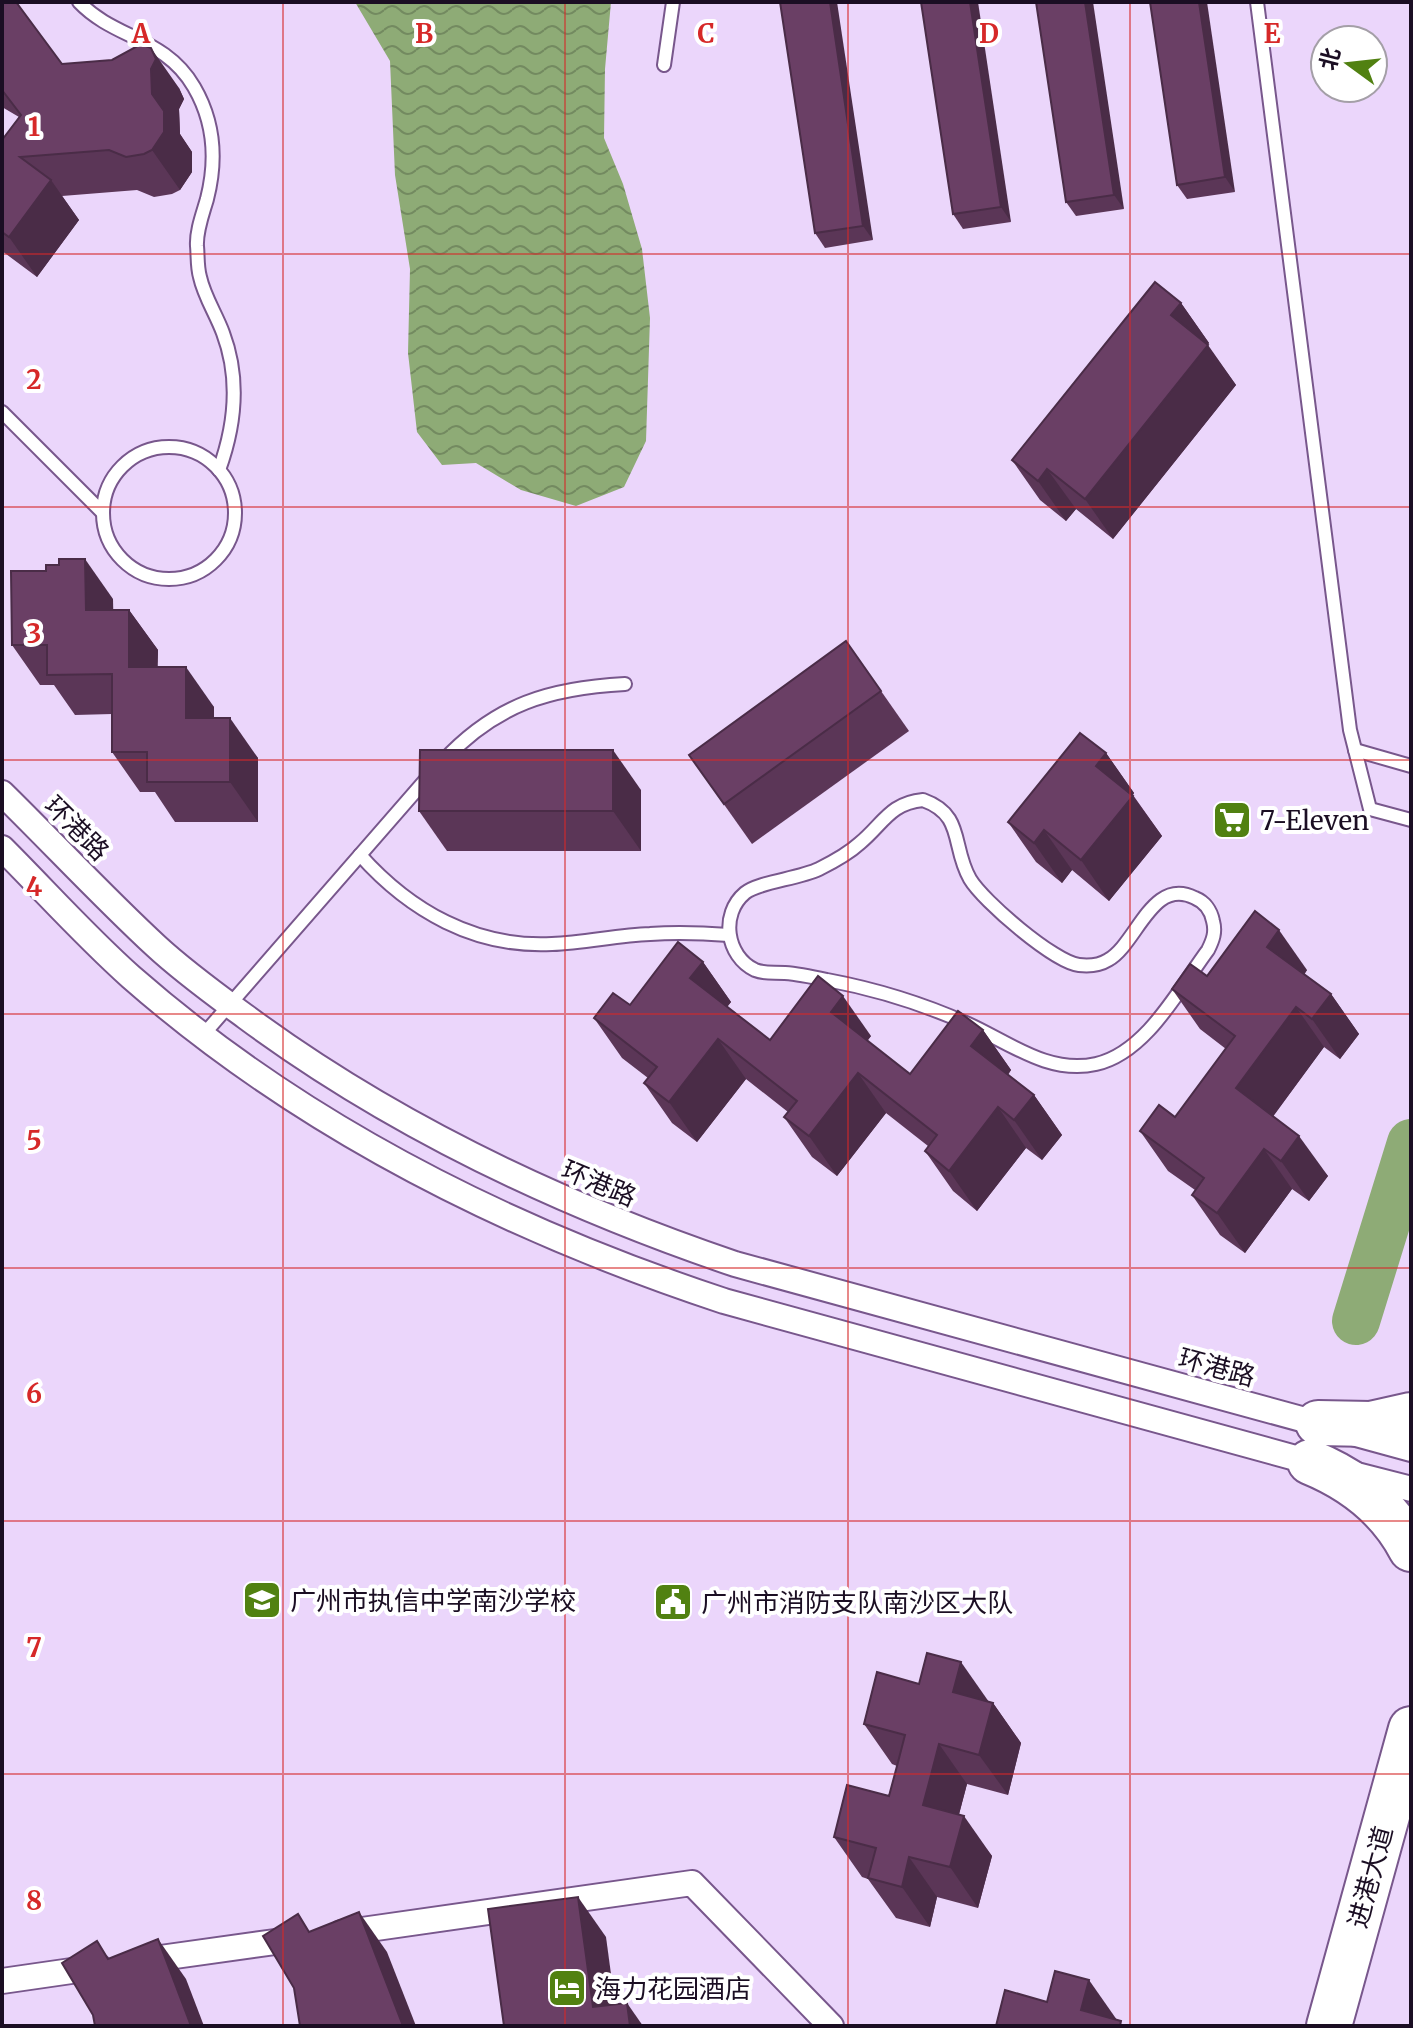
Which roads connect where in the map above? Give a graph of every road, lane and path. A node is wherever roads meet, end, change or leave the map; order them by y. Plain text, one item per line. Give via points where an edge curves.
1 (79, 2) edge
2 (673, 2) edge
3 (1257, 2) edge
4 (664, 65) dead end
5 (2, 412) edge
6 (219, 470) junction
7 (103, 513) junction
8 (625, 684) dead end
9 (1355, 750) junction
10 (1411, 766) edge
11 (2, 793) edge
12 (1411, 820) edge
13 (2, 848) edge
14 (360, 855) junction
15 (729, 935) junction
16 (229, 1004) junction
17 (204, 1034) junction
18 (1411, 1415) edge
19 (1297, 1438) junction
20 (1411, 1449) edge
21 (1411, 1489) edge
22 (1411, 1549) edge
23 (1411, 1729) edge
24 (2, 1981) edge
25 (831, 2026) edge
26 (1329, 2026) edge

1 - 6 lane via 98,19 148,42 173,61 207,113 213,175 197,241 200,277 224,335 234,386 231,429
2 - 4 lane
3 - 9 lane
5 - 7 lane
6 - 7 lane via 178,447 146,451 115,475
6 - 7 lane via 233,498 233,530 218,558 192,576 160,579 131,568 110,544
8 - 14 lane via 580,686 537,697 497,716 460,742
9 - 10 lane
9 - 12 lane via 1370,809
11 - 16 street, 环港路 via 157,946
13 - 17 street, 环港路 via 130,976
14 - 15 lane via 392,889 430,916 489,938 551,944 650,933
14 - 16 lane
15 - 15 lane via 729,920 744,894 816,871 858,845 892,810 923,800 949,817 962,862 977,889 1062,960 1085,965 1108,960 1152,908 1172,895 1196,898 1212,915 1215,927 1208,950 1145,1035 1115,1058 1078,1066 1041,1060 908,1000 825,979 754,969 733,949
16 - 17 lane
16 - 19 street, 环港路 via 398,1116 596,1214 735,1264
17 - 19 street, 环港路 via 313,1111 444,1187 652,1277 738,1305
18 - 19 highway
19 - 20 street, 环港路
19 - 21 street, 环港路
19 - 22 highway via 1374,1500
23 - 26 highway, 进港大道
24 - 25 street via 692,1883

